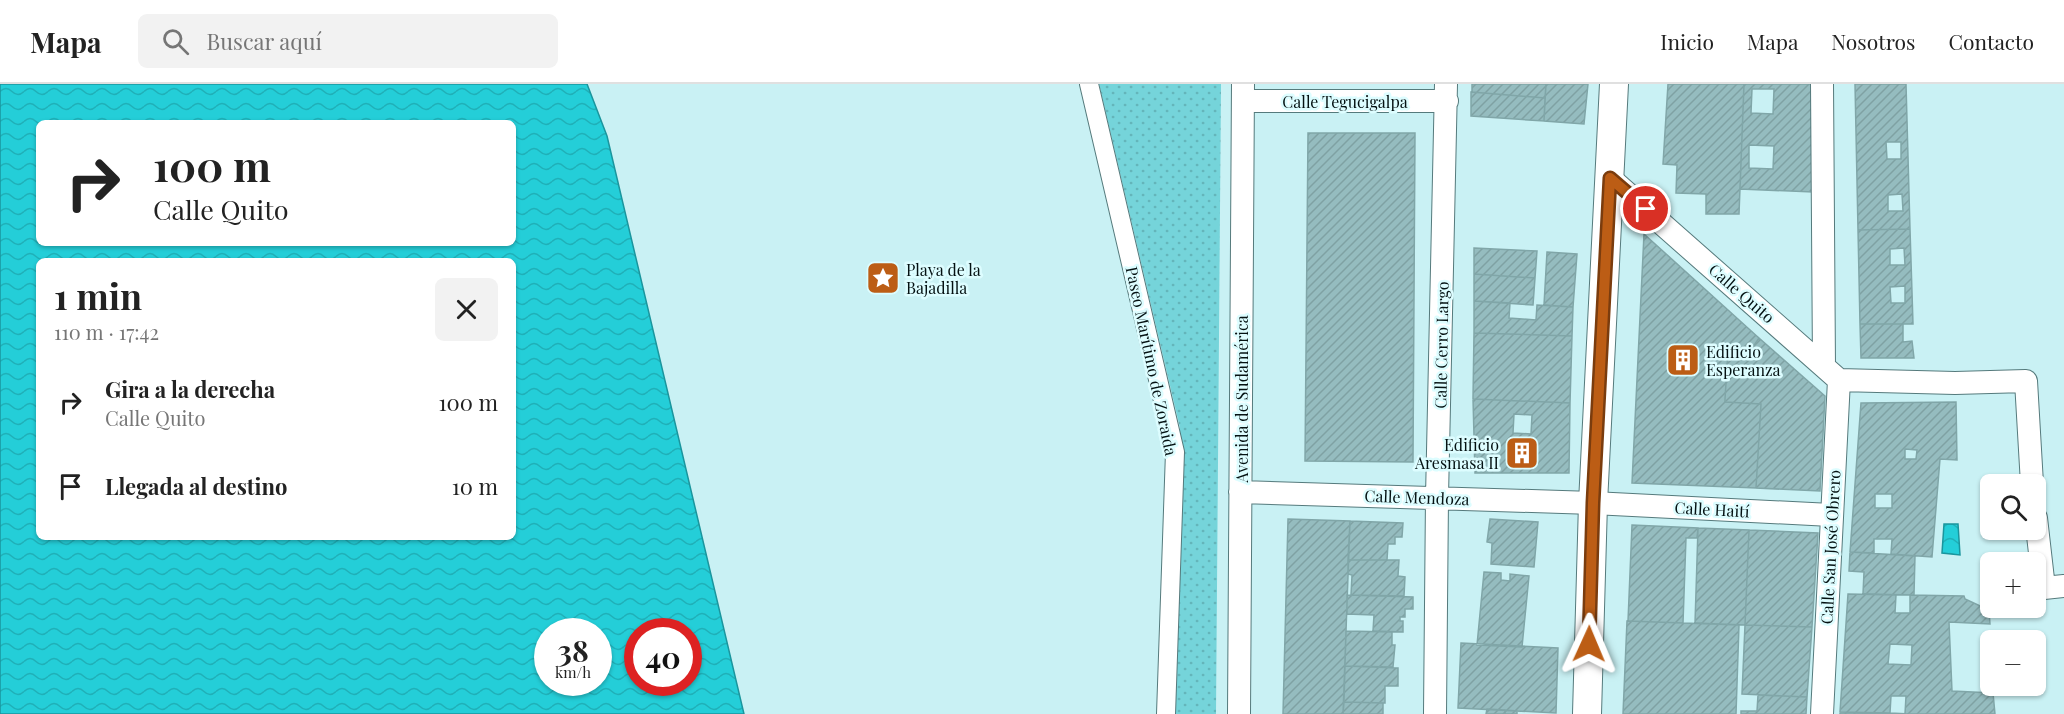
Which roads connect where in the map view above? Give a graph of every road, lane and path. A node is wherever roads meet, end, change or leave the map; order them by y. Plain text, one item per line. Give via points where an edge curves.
1 (1089, 84) edge
2 (1614, 84) edge
3 (1822, 84) edge
4 (1447, 92) edge
5 (1243, 93) edge
6 (1610, 178) junction
7 (1831, 373) junction
8 (2031, 474) edge
9 (1240, 492) junction
10 (1437, 497) junction
11 (1593, 503) junction
12 (1831, 515) junction
13 (2039, 540) edge
14 (2064, 586) edge
15 (1166, 714) edge
16 (1239, 714) edge
17 (1435, 714) edge
18 (1587, 714) edge
19 (1822, 714) edge

1 - 15 street, Paseo Marítimo de Zoraida via 1175,452
2 - 6 street
3 - 7 street, Calle San José Obrero
4 - 5 street, Calle Tegucigalpa
4 - 10 street, Calle Cerro Largo
5 - 9 street, Avenida de Sudamérica
6 - 7 street, Calle Quito
6 - 11 street
7 - 8 street via 1955,383 2026,381
7 - 12 street, Calle San José Obrero
9 - 10 street, Calle Mendoza
9 - 16 street, Avenida de Sudamérica
10 - 11 street, Calle Mendoza
10 - 17 street, Calle Cerro Largo
11 - 12 street, Calle Haití
11 - 18 street
12 - 19 street, Calle San José Obrero
13 - 14 street via 2044,588

